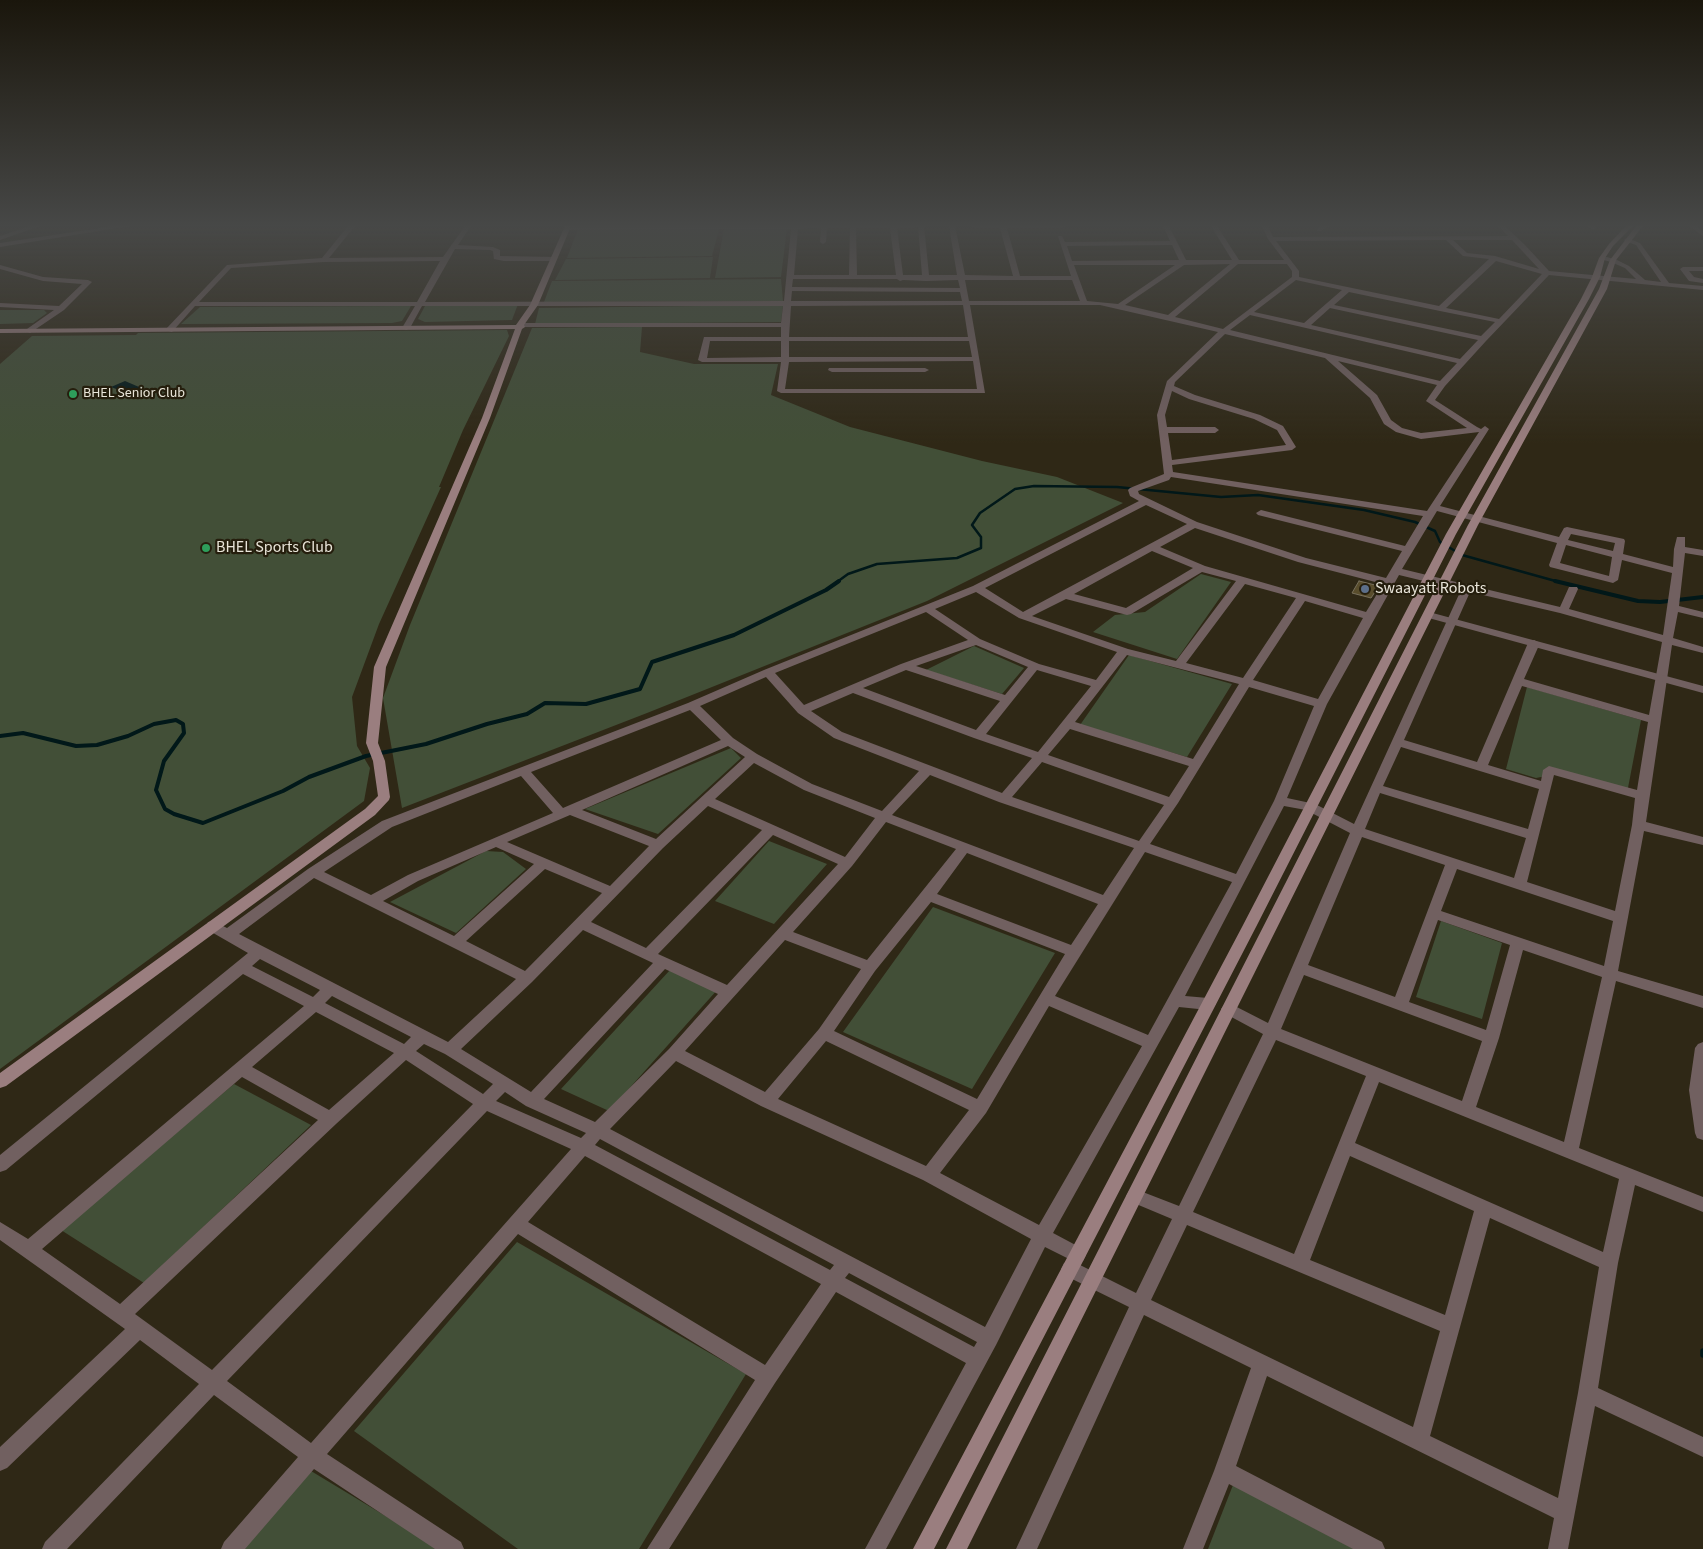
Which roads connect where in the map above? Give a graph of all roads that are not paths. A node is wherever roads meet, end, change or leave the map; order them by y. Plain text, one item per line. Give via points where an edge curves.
1 (71, 298) edge
2 (199, 298) edge
3 (423, 298) edge
4 (537, 298) edge
5 (788, 298) edge
6 (964, 298) edge
7 (1082, 298) edge
8 (1129, 298) edge
9 (1193, 298) edge
10 (1268, 298) edge
11 (1338, 298) edge
12 (1391, 298) edge
13 (1452, 298) edge
14 (1522, 298) edge
15 (1584, 298) edge
16 (1596, 298) edge
17 (787, 303) junction
18 (965, 303) junction
19 (1084, 303) junction
20 (194, 304) junction
21 (420, 304) junction
22 (0, 305) edge
23 (534, 305) junction
24 (1118, 306) junction
25 (1330, 306) junction
26 (61, 308) junction
27 (1440, 309) junction
28 (1249, 313) junction
29 (1169, 318) junction
30 (1499, 321) junction
31 (785, 325) junction
32 (1306, 325) junction
33 (408, 326) junction
34 (520, 326) junction
35 (0, 327) edge
36 (170, 328) junction
37 (32, 329) junction
38 (0, 331) edge
39 (1223, 332) junction
40 (1564, 336) junction
41 (785, 338) junction
42 (972, 339) junction
43 (1483, 339) junction
44 (1575, 339) junction
45 (1326, 355) junction
46 (975, 358) junction
47 (785, 359) junction
48 (831, 359) junction
49 (923, 359) junction
50 (1463, 362) junction
51 (833, 381) junction
52 (926, 381) junction
53 (1442, 384) junction
54 (1169, 387) junction
55 (1162, 430) junction
56 (1215, 430) dead end
57 (1474, 430) junction
58 (1168, 463) junction
59 (1167, 476) junction
60 (1145, 502) junction
61 (1261, 513) dead end
62 (1462, 514) junction
63 (1477, 518) junction
64 (1427, 519) junction
65 (1194, 524) junction
66 (1564, 542) junction
67 (1151, 547) junction
68 (1409, 550) junction
69 (1703, 552) edge
70 (1618, 556) junction
71 (1201, 568) junction
72 (1676, 571) junction
73 (1428, 579) junction
74 (1242, 580) junction
75 (1389, 583) junction
76 (1444, 583) junction
77 (1467, 587) junction
78 (977, 588) junction
79 (1573, 589) dead end
80 (1064, 595) junction
81 (1302, 597) junction
82 (1674, 603) junction
83 (927, 608) junction
84 (1563, 611) junction
85 (1429, 615) junction
86 (1703, 615) edge
87 (1023, 616) junction
88 (1369, 616) junction
89 (1451, 622) junction
90 (976, 641) junction
91 (1667, 641) junction
92 (1534, 643) junction
93 (1703, 650) edge
94 (1124, 651) junction
95 (1179, 665) junction
96 (905, 666) junction
97 (1035, 666) junction
98 (768, 672) junction
99 (1661, 678) junction
100 (1517, 681) junction
101 (1246, 682) junction
102 (1097, 684) junction
103 (854, 689) junction
104 (1703, 690) edge
105 (1007, 699) junction
106 (1321, 704) junction
107 (692, 706) junction
108 (802, 710) junction
109 (1654, 720) junction
110 (1068, 724) junction
111 (978, 735) junction
112 (729, 741) junction
113 (1398, 742) junction
114 (753, 757) junction
115 (1041, 757) junction
116 (1196, 764) junction
117 (1481, 768) junction
118 (928, 769) junction
119 (523, 771) junction
120 (1546, 787) junction
121 (1376, 788) junction
122 (1642, 796) junction
123 (1004, 799) junction
124 (706, 800) junction
125 (1280, 800) junction
126 (1172, 803) junction
127 (1310, 808) junction
128 (566, 812) junction
129 (884, 817) junction
130 (1327, 817) junction
131 (1639, 825) junction
132 (771, 829) junction
133 (1358, 831) junction
134 (1532, 835) junction
135 (1703, 841) edge
136 (495, 842) junction
137 (658, 845) junction
138 (1142, 846) junction
139 (964, 848) junction
140 (847, 862) junction
141 (543, 863) junction
142 (1452, 863) junction
143 (313, 872) junction
144 (1240, 880) junction
145 (1519, 886) junction
146 (612, 892) junction
147 (928, 896) junction
148 (372, 901) junction
149 (1107, 902) junction
150 (1435, 914) junction
151 (1620, 918) junction
152 (580, 923) junction
153 (214, 926) junction
154 (782, 933) junction
155 (229, 934) junction
156 (456, 942) junction
157 (1518, 942) junction
158 (258, 952) junction
159 (1074, 952) junction
160 (649, 954) junction
161 (664, 961) junction
162 (242, 967) junction
163 (870, 967) junction
164 (1300, 968) junction
165 (1610, 974) junction
166 (527, 978) junction
167 (331, 987) junction
168 (729, 992) junction
169 (1046, 998) junction
170 (1175, 1001) junction
171 (1703, 1002) edge
172 (1208, 1004) junction
173 (1400, 1004) junction
174 (315, 1005) junction
175 (1229, 1009) junction
176 (1272, 1032) junction
177 (824, 1033) junction
178 (423, 1036) junction
179 (1491, 1038) junction
180 (1151, 1043) junction
181 (1703, 1048) edge
182 (450, 1050) junction
183 (406, 1052) junction
184 (674, 1053) junction
185 (240, 1068) junction
186 (1375, 1073) junction
187 (0, 1082) edge
188 (504, 1083) junction
189 (532, 1101) junction
190 (766, 1101) junction
191 (484, 1102) junction
192 (980, 1108) junction
193 (1466, 1111) junction
194 (330, 1119) junction
195 (598, 1130) junction
196 (1703, 1132) edge
197 (1345, 1146) junction
198 (582, 1147) junction
199 (1570, 1152) junction
200 (0, 1165) edge
201 (1629, 1174) junction
202 (929, 1175) junction
203 (1135, 1196) junction
204 (1703, 1205) edge
205 (1484, 1207) junction
206 (1183, 1217) junction
207 (516, 1224) junction
208 (0, 1230) edge
209 (1042, 1236) junction
210 (28, 1250) junction
211 (846, 1262) junction
212 (1073, 1262) junction
213 (1609, 1263) junction
214 (1299, 1264) junction
215 (1091, 1279) junction
216 (832, 1280) junction
217 (1140, 1304) junction
218 (121, 1315) junction
219 (1450, 1326) junction
220 (139, 1328) junction
221 (989, 1339) junction
222 (978, 1359) junction
223 (1262, 1364) junction
224 (768, 1377) junction
225 (213, 1381) junction
226 (1588, 1393) junction
227 (1419, 1440) junction
228 (1703, 1447) edge
229 (313, 1456) junction
230 (0, 1461) edge
231 (1224, 1471) junction
232 (1566, 1513) junction
233 (52, 1549) edge
234 (231, 1549) edge
235 (454, 1549) edge
236 (657, 1549) edge
237 (875, 1549) edge
238 (923, 1549) edge
239 (956, 1549) edge
240 (1026, 1549) edge
241 (1193, 1549) edge
242 (1375, 1549) edge
243 (1558, 1549) edge

1 - 26 street
2 - 20 street
3 - 21 street
4 - 23 main road
5 - 17 street
6 - 18 street
7 - 19 street
8 - 24 street
9 - 29 street
10 - 28 street
11 - 25 street
12 - 27 street
13 - 27 street
14 - 30 street
15 - 40 main road
16 - 44 main road
17 - 18 street
17 - 23 street
17 - 31 street
18 - 19 street
18 - 42 street
19 - 24 street
20 - 21 street
20 - 36 street
21 - 23 street
21 - 33 street
22 - 26 street
23 - 34 main road
24 - 29 street
25 - 32 street
25 - 43 street
26 - 37 street
27 - 30 street
28 - 32 street
28 - 39 street
29 - 39 street
30 - 43 street
31 - 34 street
31 - 41 street
32 - 50 street
33 - 34 main road
33 - 36 main road
34 - 153 main road via 486,418 380,667 372,743 379,761 384,797 379,804
35 - 37 main road
36 - 37 main road
37 - 38 main road
39 - 45 street
39 - 54 street via 1171,381
40 - 44 street
40 - 62 main road
41 - 42 street
41 - 47 street
41 - 47 street via 707,339 702,360
42 - 46 street
43 - 50 street
44 - 63 main road
45 - 53 street
45 - 57 street via 1374,397 1387,422 1399,430 1421,436
46 - 49 street
46 - 52 street via 982,391
47 - 48 street
47 - 51 street via 781,391
48 - 49 street
48 - 51 street
49 - 52 street
50 - 53 street
51 - 52 street
51 - 52 street
53 - 57 street via 1430,401
54 - 55 street via 1161,415
54 - 58 street via 1280,428 1292,447
55 - 56 street
55 - 58 street
57 - 64 street via 1485,429
58 - 59 street
59 - 60 street via 1133,490 1135,496
59 - 64 street
60 - 65 street
60 - 78 street
61 - 68 street
62 - 63 street
62 - 64 street
62 - 73 main road
63 - 66 street
63 - 76 main road
64 - 68 street
65 - 67 street
65 - 75 street via 1302,560
66 - 70 street via 1567,530 1620,541
66 - 70 street via 1554,565 1613,580
67 - 71 street
67 - 80 street
68 - 75 street
69 - 72 street via 1680,544
70 - 72 street
71 - 74 street
71 - 80 street via 1127,612
72 - 82 street
73 - 75 street
73 - 76 street
73 - 127 main road
74 - 81 street
74 - 95 street
75 - 88 street
76 - 77 street
76 - 85 main road
77 - 84 street
77 - 89 street
78 - 83 street
78 - 87 street
79 - 84 street
80 - 87 street
81 - 88 street
81 - 101 street
82 - 86 street
82 - 91 street
83 - 90 street
83 - 98 street
84 - 91 street
85 - 89 street
85 - 130 main road
87 - 94 street
88 - 106 street
89 - 92 street
89 - 113 street
90 - 96 street
90 - 97 street
91 - 93 street
91 - 99 street
92 - 99 street
92 - 100 street
94 - 95 street
94 - 102 street
95 - 101 street
96 - 103 street
96 - 105 street
97 - 102 street
97 - 105 street
98 - 107 street
98 - 108 street
99 - 104 street
99 - 109 street
100 - 109 street
100 - 117 street
101 - 106 street
101 - 116 street
102 - 110 street
103 - 108 street
103 - 111 street
105 - 111 street
106 - 125 street
107 - 112 street
107 - 119 street
108 - 118 street via 838,735
109 - 122 street
110 - 115 street
110 - 116 street
111 - 115 street
112 - 114 street
112 - 128 street
113 - 117 street
113 - 121 street
114 - 124 street
114 - 129 street via 808,787
115 - 123 street
115 - 126 street
116 - 126 street
117 - 120 street
118 - 123 street
118 - 129 street
119 - 128 street
119 - 143 street via 387,824
120 - 122 street via 1549,770
120 - 134 street
121 - 133 street
121 - 134 street
122 - 131 street
123 - 138 street
124 - 132 street
124 - 137 street
125 - 127 street
125 - 144 street
126 - 138 street
127 - 130 street
127 - 172 main road
128 - 136 street
128 - 137 street
129 - 139 street
129 - 140 street
130 - 133 street
130 - 175 main road
131 - 135 street
131 - 151 street
132 - 140 street
132 - 160 street
133 - 142 street
133 - 164 street
134 - 145 street
136 - 141 street
136 - 148 street via 413,878
137 - 146 street
138 - 144 street
138 - 149 street
139 - 147 street
139 - 149 street
140 - 154 street
141 - 146 street
141 - 156 street
142 - 145 street
142 - 150 street
143 - 148 street
143 - 155 street
144 - 170 street
145 - 151 street
146 - 152 street
147 - 159 street
147 - 163 street
148 - 156 street
149 - 159 street
150 - 157 street
150 - 173 street
151 - 165 street
152 - 160 street
152 - 166 street
153 - 155 street
153 - 187 main road
154 - 163 street
154 - 168 street
155 - 158 street
156 - 166 street
157 - 165 street
157 - 179 street
158 - 162 street
158 - 167 street
159 - 169 street
160 - 161 street
161 - 168 street
161 - 189 street
162 - 174 street
162 - 200 street
163 - 177 street
164 - 173 street
164 - 176 street
165 - 171 street
165 - 199 street
166 - 182 street
167 - 174 street
167 - 178 street
168 - 184 street
169 - 180 street
169 - 192 street
170 - 172 street
170 - 180 street
172 - 175 main road
172 - 212 main road
173 - 179 street
174 - 183 street
174 - 185 street
175 - 176 street
175 - 203 main road
176 - 186 street
176 - 206 street
177 - 190 street
177 - 192 street
178 - 182 street
178 - 183 street
179 - 193 street
180 - 209 street
181 - 196 street via 1697,1090
182 - 188 street
183 - 191 street
183 - 194 street
184 - 190 street
184 - 195 street
185 - 194 street
185 - 210 street
186 - 193 street
186 - 197 street
188 - 189 street
188 - 191 street
189 - 195 street
190 - 202 street
191 - 198 street
191 - 225 street
192 - 202 street
193 - 199 street
194 - 218 street
195 - 198 street
195 - 211 street
197 - 205 street
197 - 214 street
198 - 207 street
198 - 216 street
199 - 201 street
201 - 204 street
201 - 213 street
202 - 209 street
203 - 206 street
203 - 215 main road
205 - 213 street
205 - 219 street
206 - 214 street
206 - 217 street
207 - 224 street
207 - 229 street
208 - 210 street
209 - 212 street
209 - 221 street
210 - 218 street
211 - 216 street
211 - 221 street
212 - 215 street
212 - 238 main road
213 - 226 street
214 - 219 street
215 - 217 street
215 - 239 main road
216 - 222 street
216 - 224 street
217 - 223 street
217 - 240 street
218 - 220 street
219 - 227 street
220 - 225 street
220 - 230 street
221 - 222 street
222 - 237 street
223 - 227 street
223 - 231 street
224 - 236 street
225 - 229 street
225 - 233 street
226 - 228 street
226 - 232 street
227 - 232 street
229 - 234 street
229 - 235 street
231 - 241 street
231 - 242 street
232 - 243 street

